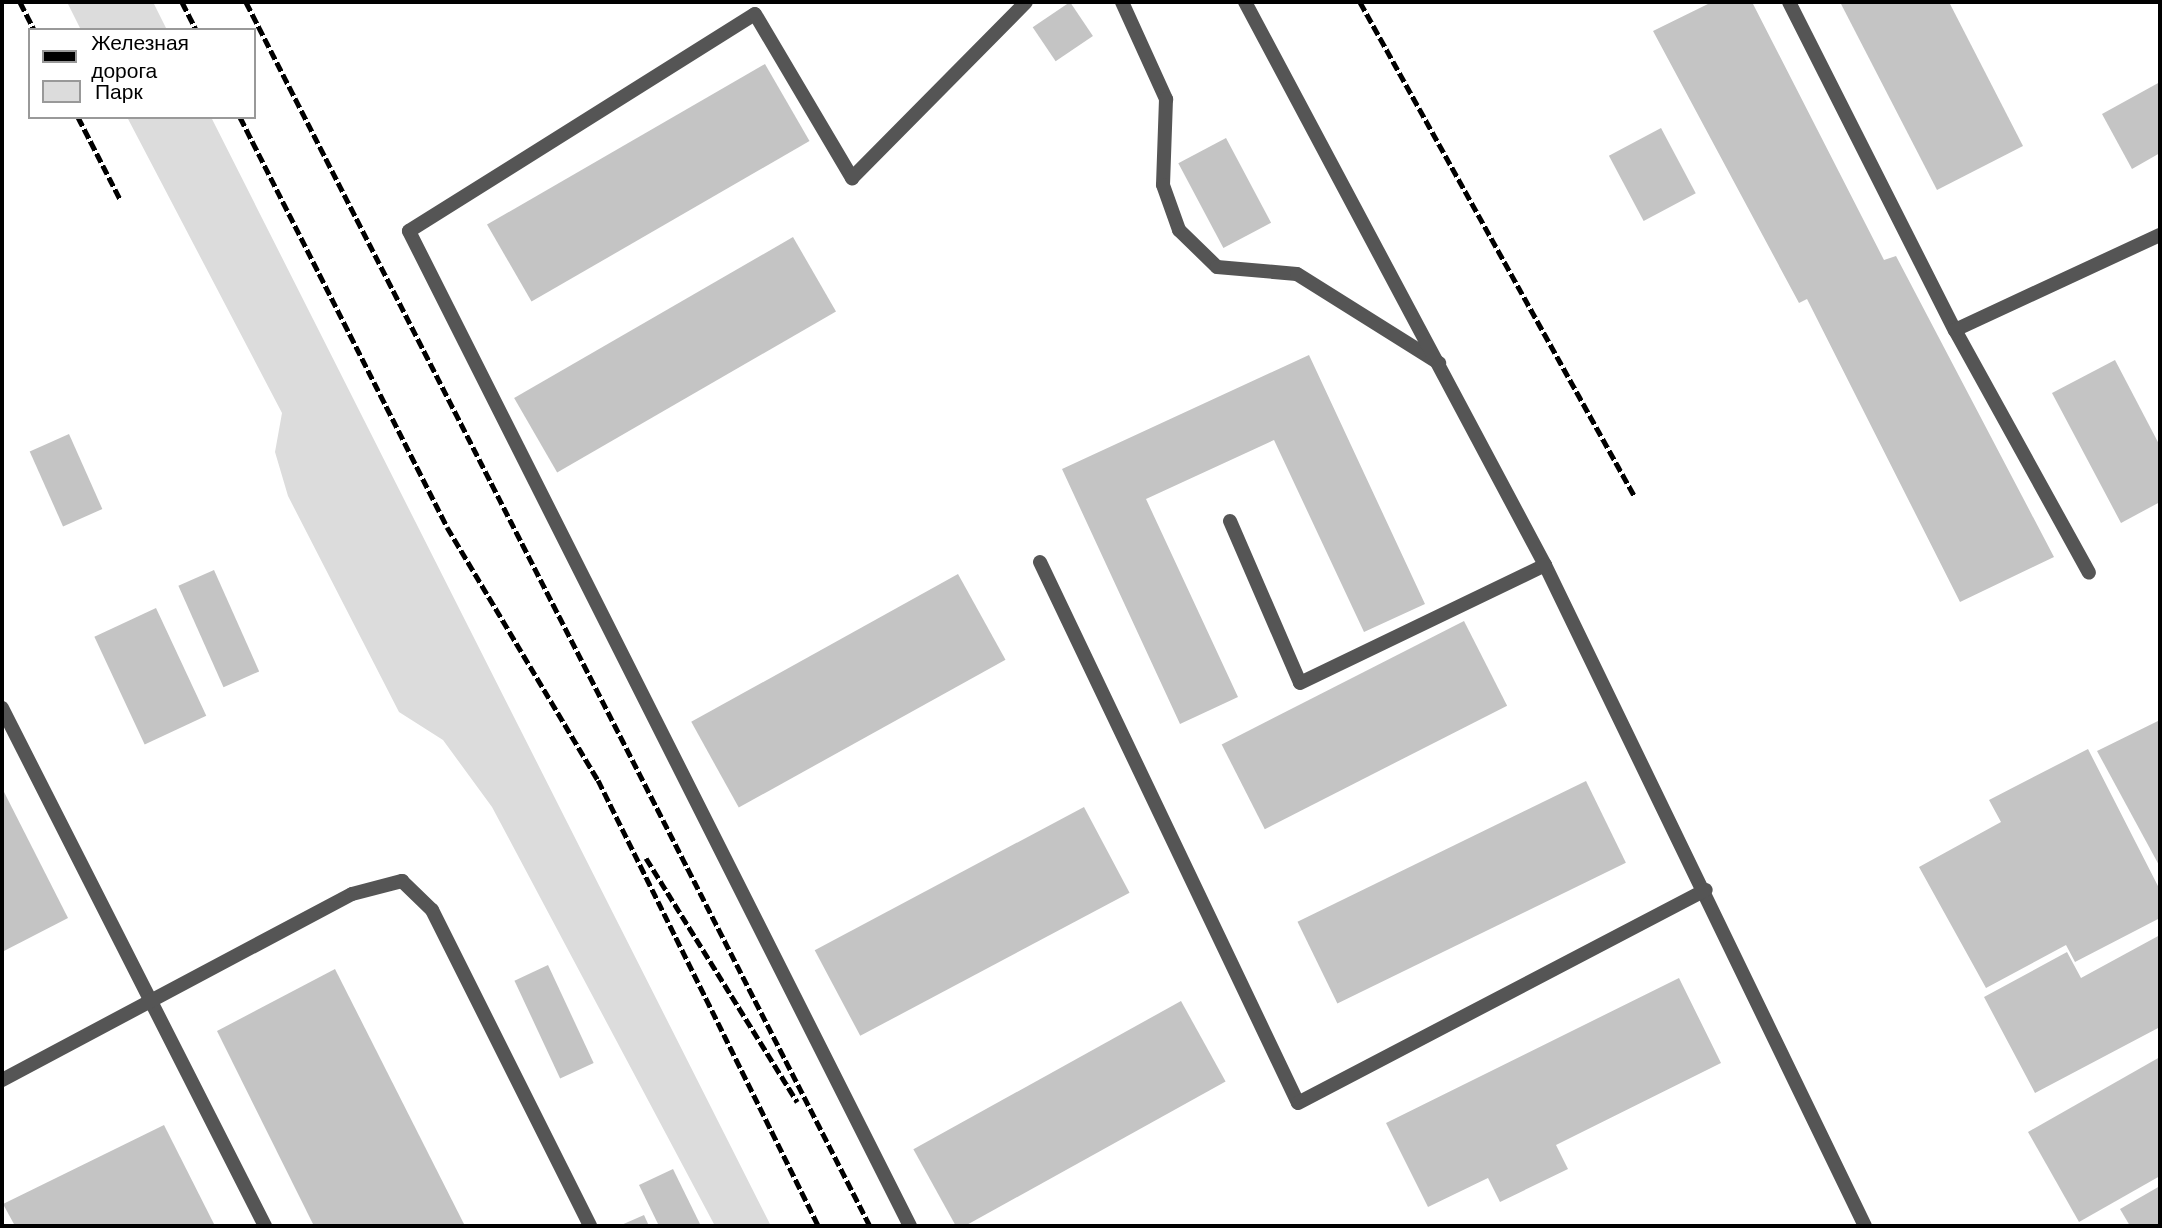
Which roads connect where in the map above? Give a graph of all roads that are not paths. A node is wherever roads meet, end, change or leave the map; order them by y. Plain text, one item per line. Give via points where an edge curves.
1 (1026, 2) edge
2 (1122, 2) edge
3 (1245, 2) edge
4 (1789, 2) edge
5 (2160, 235) edge
6 (1955, 330) junction
7 (1441, 364) junction
8 (1230, 521) dead end
9 (1040, 562) dead end
10 (1545, 565) junction
11 (2088, 573) dead end
12 (2, 708) edge
13 (1706, 890) junction
14 (151, 1001) junction
15 (2, 1080) edge
16 (265, 1226) edge
17 (590, 1226) edge
18 (910, 1226) edge
19 (1865, 1226) edge

1 - 18 lane via 852,178 755,14 409,231
2 - 7 lane via 1166,99 1163,185 1180,230 1217,268 1297,274
3 - 7 lane
4 - 6 lane
5 - 6 lane
6 - 11 lane
7 - 10 lane
8 - 10 lane via 1300,683
9 - 13 lane via 1298,1103
10 - 13 lane
12 - 14 lane
13 - 19 lane
14 - 15 lane
14 - 16 lane
14 - 17 lane via 352,894 402,881 432,910

